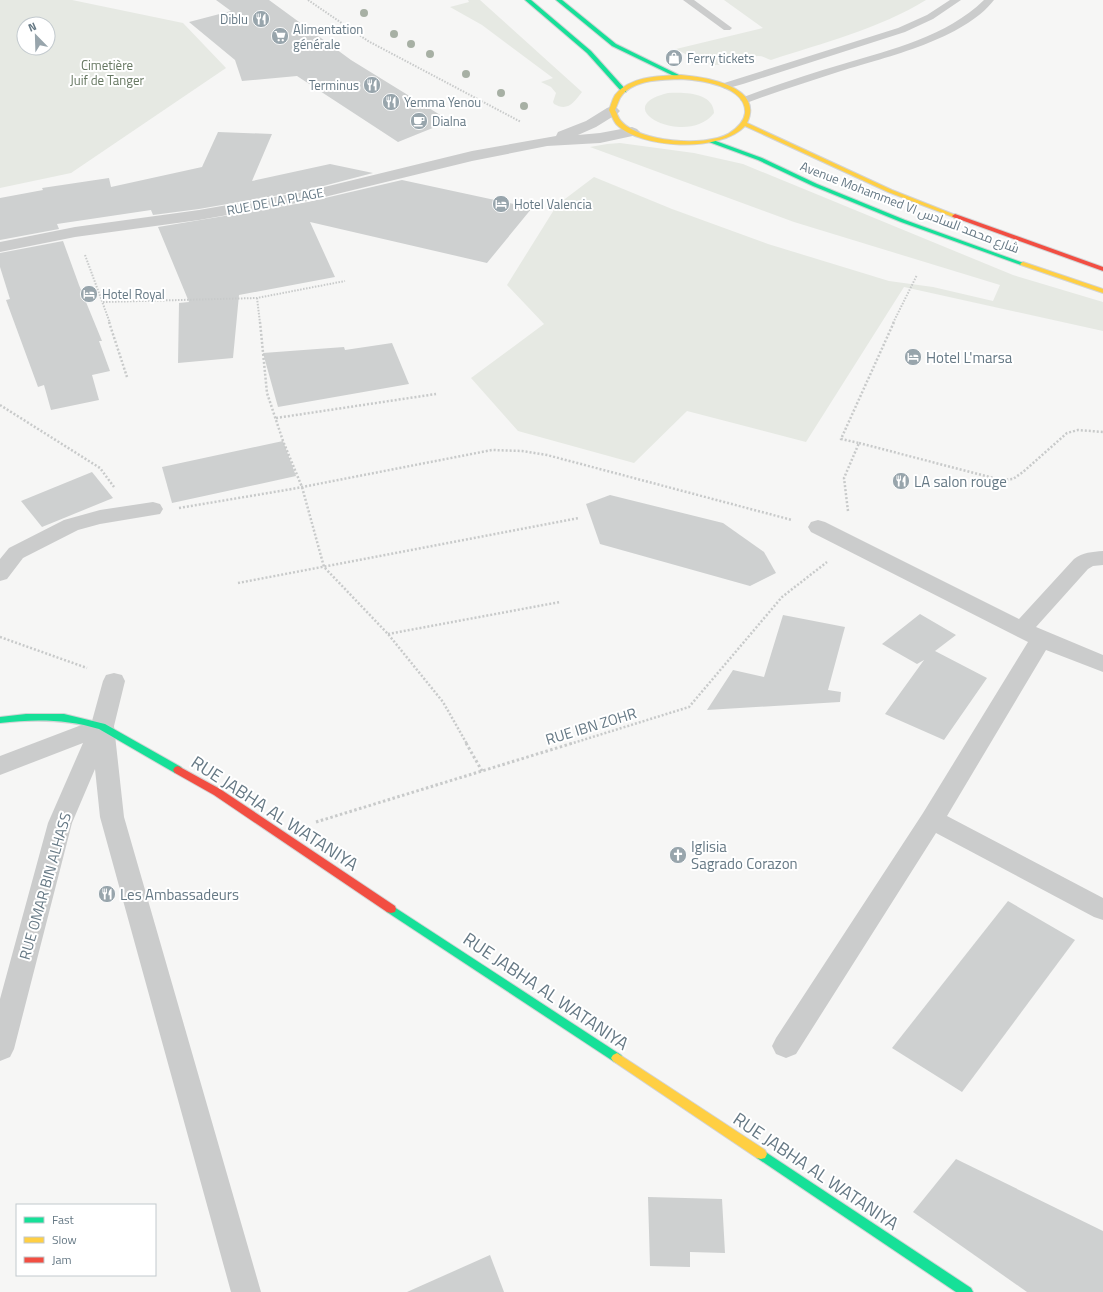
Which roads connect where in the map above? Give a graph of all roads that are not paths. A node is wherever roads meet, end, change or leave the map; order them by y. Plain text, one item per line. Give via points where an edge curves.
1 (528, 0) edge
2 (559, 0) edge
3 (688, 0) edge
4 (956, 0) edge
5 (989, 0) edge
6 (727, 28) dead end
7 (681, 77) junction
8 (725, 86) junction
9 (624, 91) junction
10 (745, 100) junction
11 (612, 111) junction
12 (745, 124) junction
13 (632, 132) junction
14 (547, 141) junction
15 (711, 141) junction
16 (0, 247) edge
17 (1103, 269) edge
18 (1103, 291) edge
19 (153, 509) road end
20 (818, 527) road end
21 (1103, 558) edge
22 (0, 574) edge
23 (1031, 634) junction
24 (1103, 664) edge
25 (114, 681) road end
26 (0, 720) edge
27 (102, 726) junction
28 (0, 766) edge
29 (932, 820) junction
30 (1103, 910) edge
31 (786, 1046) dead end
32 (0, 1048) edge
33 (246, 1292) edge
34 (967, 1292) edge

1 - 9 main road via 589,52
2 - 7 main road via 614,45
3 - 6 lane
4 - 8 lane via 920,24
5 - 10 lane via 971,17 945,32
7 - 8 main road
7 - 9 main road via 655,79
8 - 10 main road
9 - 11 main road via 617,97
10 - 12 main road via 749,112
11 - 13 main road via 618,122
11 - 14 street via 591,124
12 - 15 main road via 731,134
12 - 17 main road, Avenue Mohammed VI شارع محمد السادس via 890,191
13 - 14 street via 600,138
13 - 15 main road via 669,143
14 - 16 street, RUE DE LA PLAGE via 472,156 308,196 199,215 75,232
15 - 18 main road, Avenue Mohammed VI شارع محمد السادس via 760,159 903,221 1042,272
19 - 22 street via 100,517 71,525 16,552
20 - 23 street
21 - 23 street via 1088,559 1081,564
23 - 24 street
23 - 29 street
25 - 27 street, RUE OMAR BIN ALHASS
26 - 27 main road, RUE JABHA AL WATANIYA via 64,716 84,719
27 - 28 street
27 - 32 street, RUE OMAR BIN ALHASS via 60,823
27 - 33 street via 112,817
27 - 34 main road, RUE JABHA AL WATANIYA via 217,792
29 - 30 street
29 - 31 street

